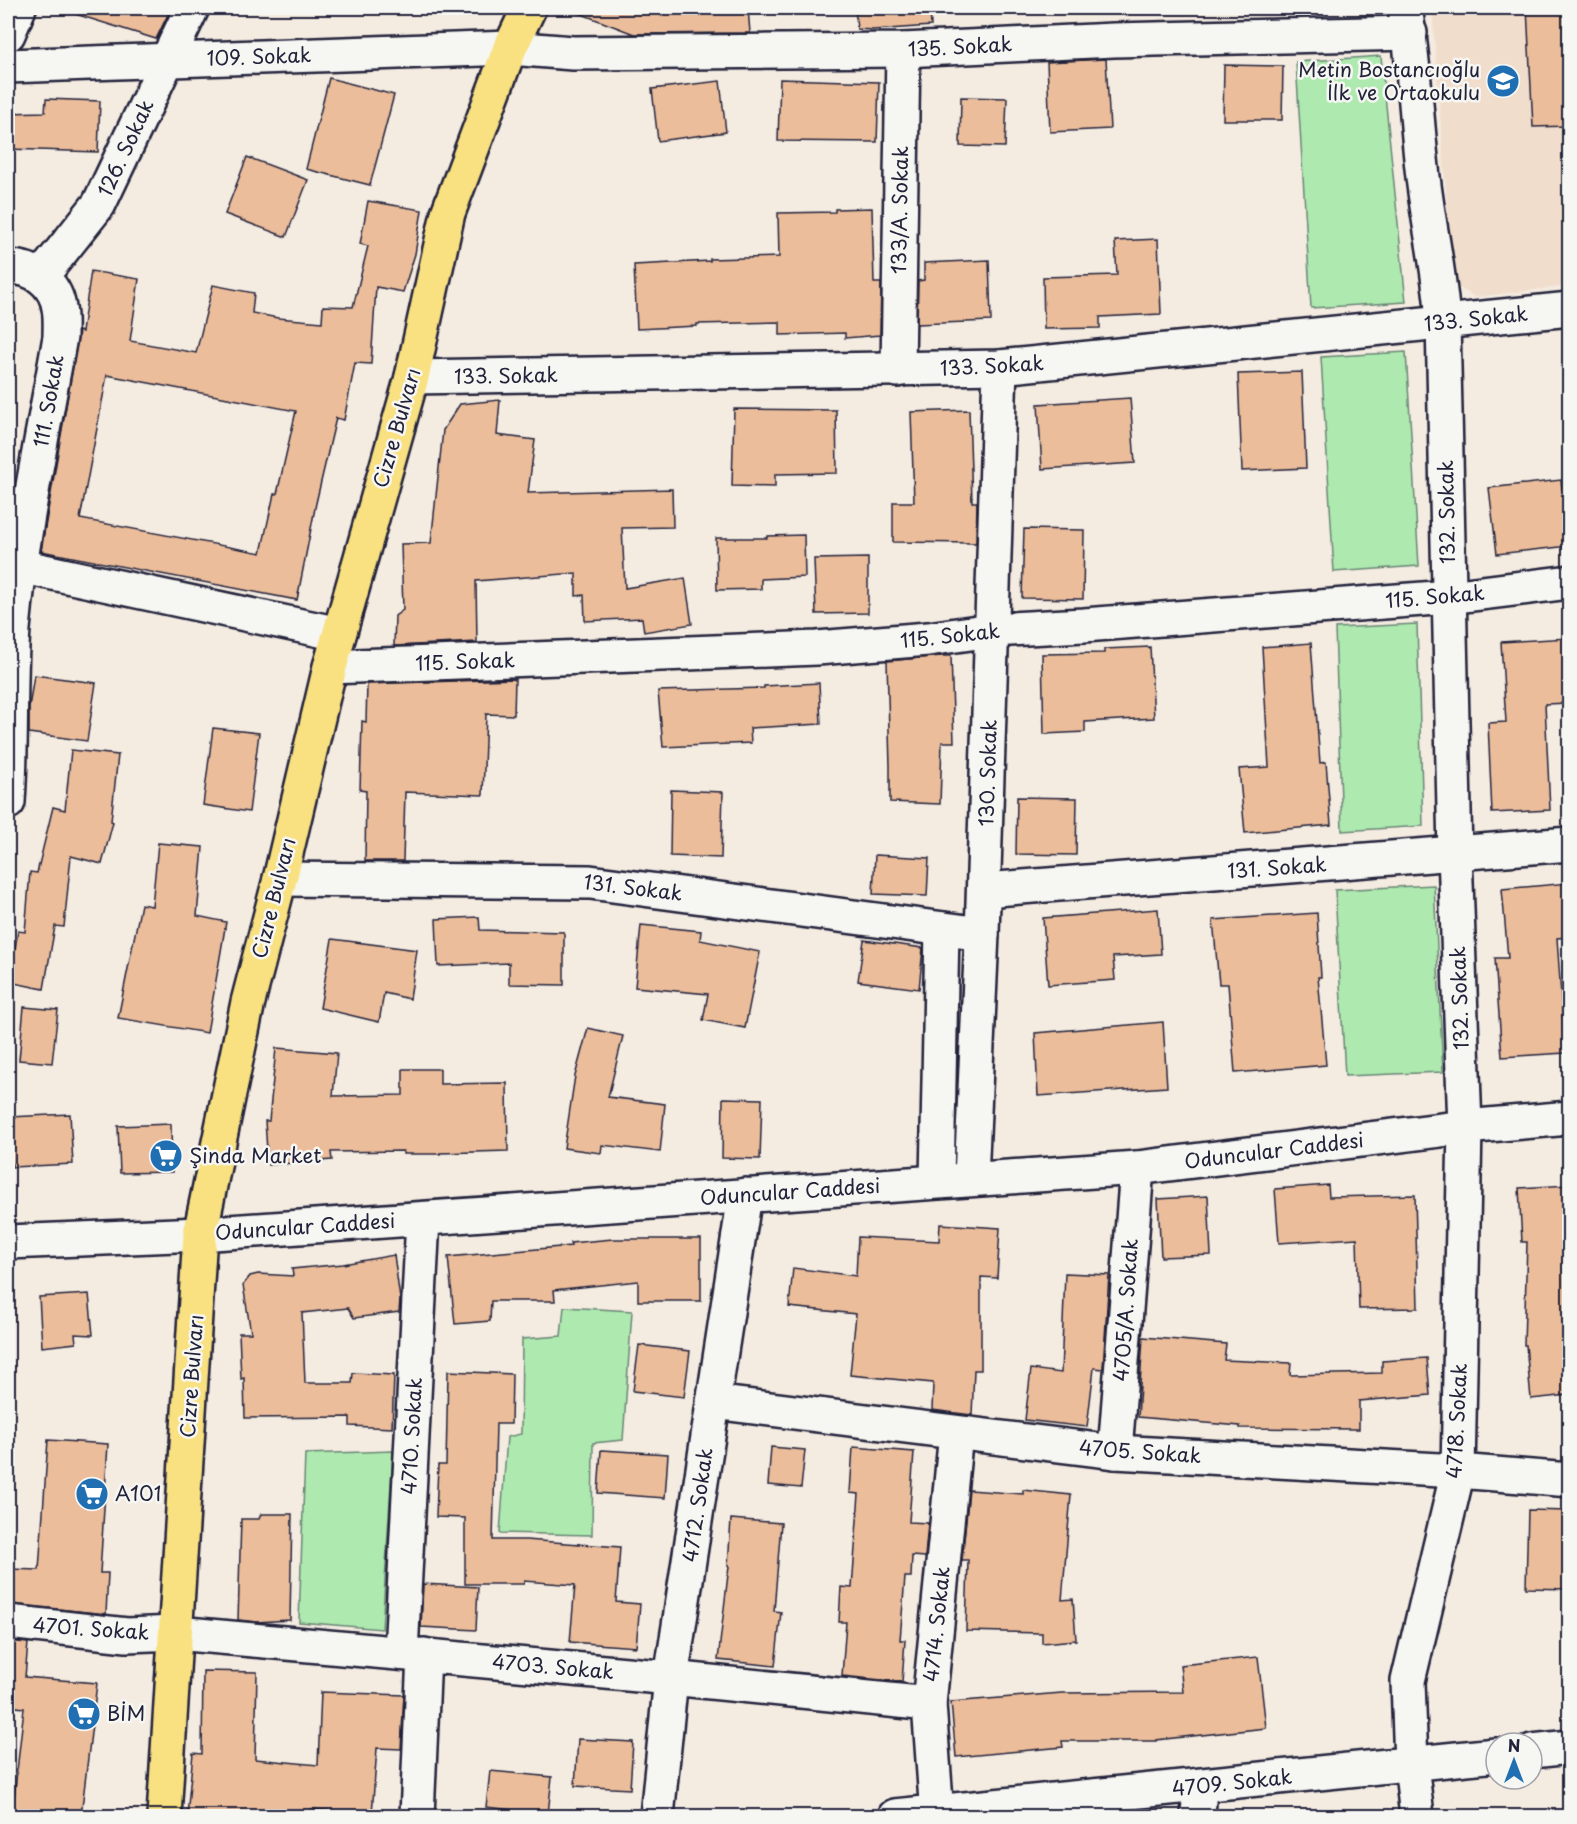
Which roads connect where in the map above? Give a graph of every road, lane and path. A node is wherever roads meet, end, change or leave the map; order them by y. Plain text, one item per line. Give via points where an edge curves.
1 (19, 8) edge
2 (192, 8) edge
3 (529, 8) edge
4 (1407, 20) edge
5 (8, 34) edge
6 (510, 48) junction
7 (903, 50) junction
8 (167, 60) junction
9 (8, 66) edge
10 (8, 267) edge
11 (41, 277) junction
12 (1569, 309) edge
13 (1443, 322) junction
14 (1000, 367) junction
15 (898, 370) junction
16 (412, 377) junction
17 (14, 565) edge
18 (1569, 582) edge
19 (1449, 597) junction
20 (992, 630) junction
21 (339, 634) junction
22 (330, 667) junction
23 (8, 802) edge
24 (1569, 844) edge
25 (1455, 854) junction
26 (280, 879) junction
27 (984, 890) junction
28 (942, 929) junction
29 (982, 934) junction
30 (1569, 1118) edge
31 (1465, 1127) junction
32 (1137, 1168) junction
33 (971, 1179) junction
34 (937, 1181) junction
35 (745, 1195) junction
36 (423, 1219) junction
37 (200, 1234) junction
38 (8, 1242) edge
39 (713, 1402) junction
40 (956, 1432) junction
41 (1115, 1452) junction
42 (1458, 1471) junction
43 (1569, 1480) edge
44 (8, 1622) edge
45 (176, 1633) junction
46 (412, 1654) junction
47 (671, 1678) junction
48 (929, 1704) junction
49 (1569, 1747) edge
50 (1544, 1750) edge
51 (1484, 1756) edge
52 (1412, 1764) junction
53 (1199, 1802) edge
54 (937, 1815) edge
55 (164, 1816) edge
56 (417, 1816) edge
57 (657, 1816) edge
58 (895, 1816) edge
59 (1417, 1816) edge

1 - 5 street
2 - 8 street, 126. Sokak
3 - 6 main road, Cizre Bulvarı
4 - 7 street, 135. Sokak
4 - 13 street, 132. Sokak
6 - 7 street, 135. Sokak via 573,53
6 - 8 street, 109. Sokak
6 - 16 main road, Cizre Bulvarı via 448,213
7 - 15 street, 133/A. Sokak
8 - 9 street, 109. Sokak
8 - 11 street, 126. Sokak via 99,204
10 - 11 street via 19,267
11 - 17 street, 111. Sokak via 52,287 59,308 60,338
12 - 13 street, 133. Sokak
13 - 14 street, 133. Sokak
13 - 19 street, 132. Sokak
14 - 15 street, 133. Sokak
14 - 20 street, 130. Sokak
15 - 16 street, 133. Sokak
16 - 21 main road, Cizre Bulvarı
17 - 21 street
17 - 23 street, 111. Sokak
18 - 19 street, 115. Sokak
19 - 20 street, 115. Sokak
19 - 25 street, 132. Sokak
20 - 22 street, 115. Sokak via 806,649
20 - 27 street, 130. Sokak
21 - 22 main road, Cizre Bulvarı
22 - 26 main road, Cizre Bulvarı
24 - 25 street, 131. Sokak
25 - 27 street, 131. Sokak
25 - 31 street, 132. Sokak
26 - 28 street, 131. Sokak via 590,882
26 - 37 main road, Cizre Bulvarı via 248,1002
27 - 29 street, 130. Sokak
28 - 29 street, 131. Sokak
28 - 34 street
29 - 33 street, 130. Sokak
30 - 31 street, Oduncular Caddesi
31 - 32 street, Oduncular Caddesi
31 - 42 street, 4718. Sokak
32 - 33 street, Oduncular Caddesi
32 - 41 street, 4705/A. Sokak
33 - 34 street, Oduncular Caddesi
34 - 35 street, Oduncular Caddesi
35 - 36 street, Oduncular Caddesi
35 - 39 street, 4712. Sokak
36 - 37 street, Oduncular Caddesi
36 - 46 street, 4710. Sokak
37 - 38 street, Oduncular Caddesi
37 - 45 main road, Cizre Bulvarı
39 - 40 street, 4705. Sokak
39 - 47 street, 4712. Sokak
40 - 41 street, 4705. Sokak
40 - 48 street, 4714. Sokak
41 - 42 street, 4705. Sokak
42 - 43 street, 4705. Sokak
42 - 52 street, 4718. Sokak via 1408,1681
44 - 45 street, 4701. Sokak via 127,1635
45 - 46 street, 4703. Sokak
45 - 55 main road, Cizre Bulvarı
46 - 47 street, 4703. Sokak
46 - 56 street, 4710. Sokak
47 - 48 street, 4703. Sokak
47 - 57 street, 4712. Sokak
48 - 54 street, 4714. Sokak
49 - 50 street
51 - 52 street, 4709. Sokak
52 - 53 street, 4709. Sokak
52 - 59 street, 4718. Sokak
53 - 54 street, 4709. Sokak
54 - 58 street, 4709. Sokak

